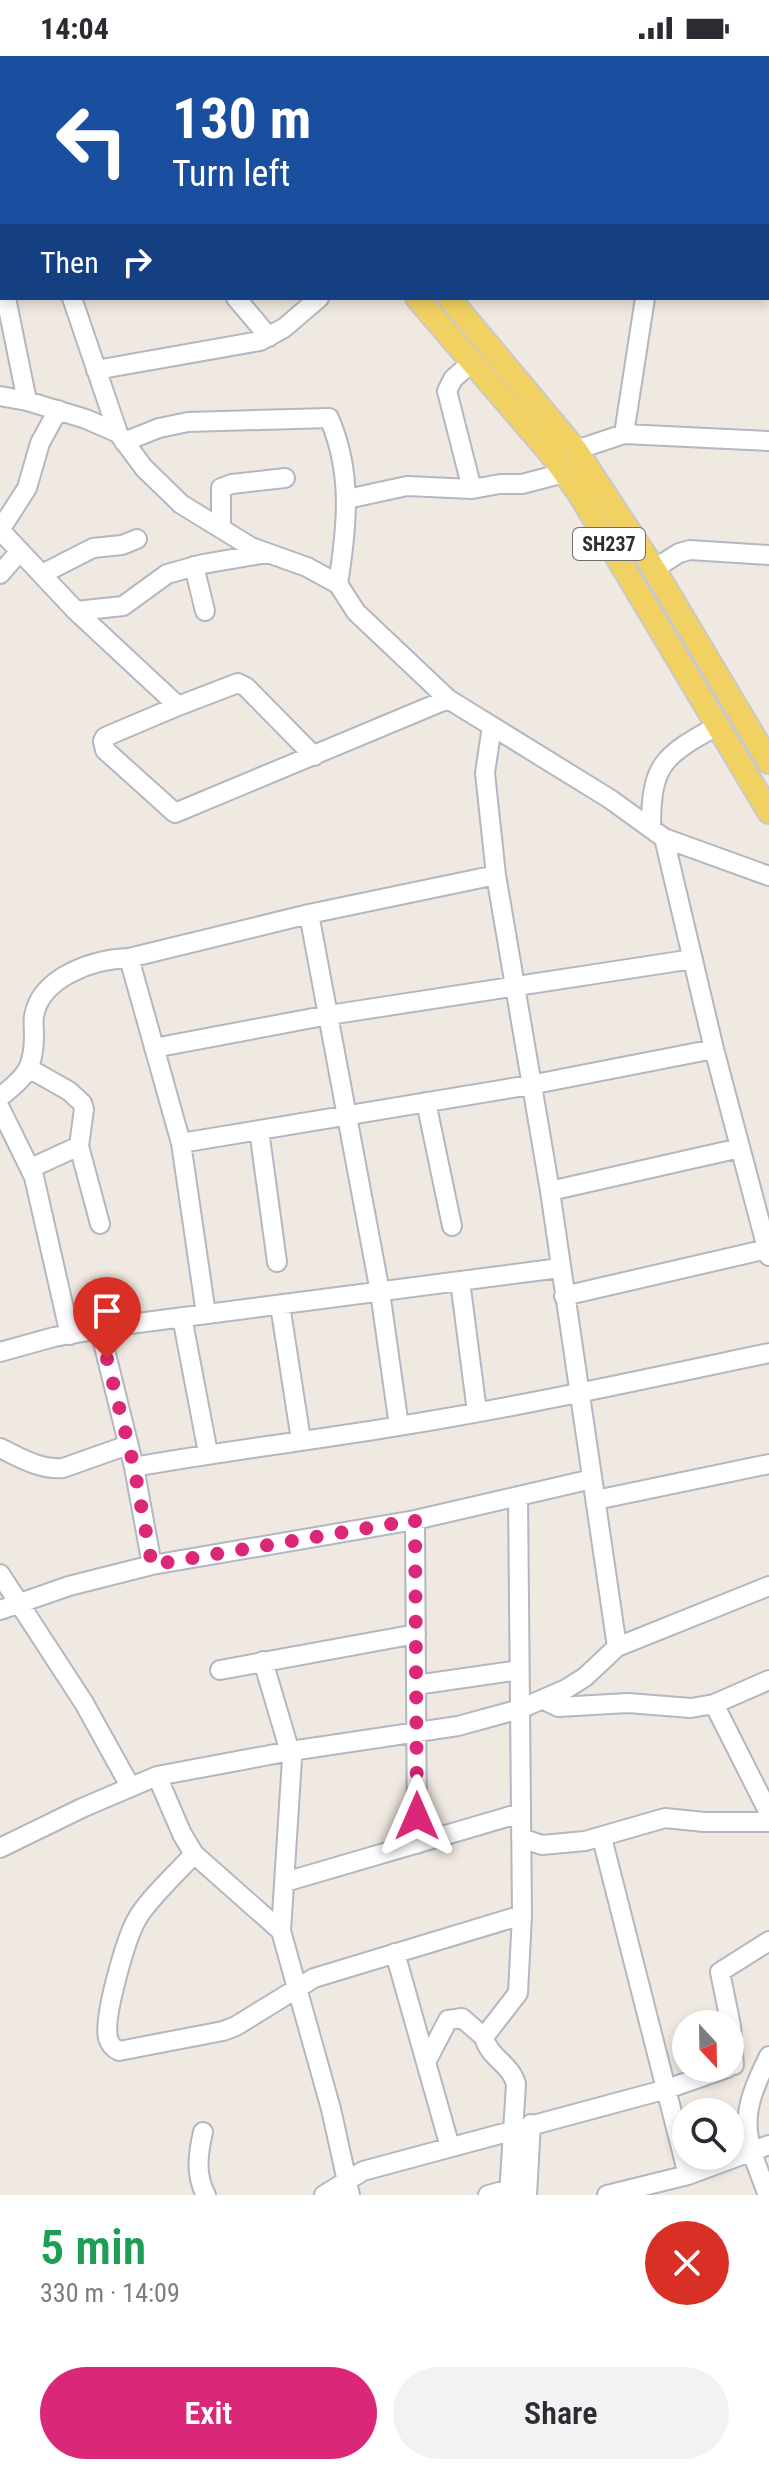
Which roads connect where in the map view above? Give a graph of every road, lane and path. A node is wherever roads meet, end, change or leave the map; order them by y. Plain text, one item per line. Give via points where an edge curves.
1 (6, 300) edge
2 (73, 300) edge
3 (238, 300) edge
4 (317, 300) edge
5 (419, 300) edge
6 (451, 300) edge
7 (645, 300) edge
8 (269, 337) junction
9 (472, 362) junction
10 (96, 370) junction
11 (0, 396) edge
12 (27, 401) junction
13 (58, 410) junction
14 (624, 434) junction
15 (121, 438) junction
16 (769, 441) edge
17 (576, 450) junction
18 (564, 473) junction
19 (285, 478) dead end
20 (472, 489) junction
21 (347, 499) junction
22 (221, 528) junction
23 (0, 530) edge
24 (137, 539) dead end
25 (20, 551) junction
26 (267, 553) junction
27 (769, 555) edge
28 (194, 566) junction
29 (654, 569) junction
30 (0, 574) edge
31 (42, 574) junction
32 (338, 584) junction
33 (76, 611) junction
34 (205, 611) dead end
35 (448, 699) junction
36 (178, 706) junction
37 (492, 726) junction
38 (717, 726) junction
39 (314, 756) junction
40 (769, 762) edge
41 (769, 812) edge
42 (658, 833) junction
43 (496, 875) junction
44 (769, 876) edge
45 (309, 914) junction
46 (129, 958) junction
47 (693, 959) junction
48 (514, 987) junction
49 (329, 1015) junction
50 (154, 1048) junction
51 (714, 1049) junction
52 (30, 1069) junction
53 (530, 1085) junction
54 (0, 1097) edge
55 (426, 1102) junction
56 (0, 1108) edge
57 (347, 1115) junction
58 (259, 1130) junction
59 (181, 1143) junction
60 (79, 1146) junction
61 (740, 1148) junction
62 (31, 1168) junction
63 (550, 1191) junction
64 (100, 1224) dead end
65 (452, 1226) dead end
66 (768, 1252) edge
67 (277, 1262) dead end
68 (560, 1268) junction
69 (460, 1281) junction
70 (380, 1292) junction
71 (564, 1296) junction
72 (280, 1305) junction
73 (206, 1314) junction
74 (182, 1317) junction
75 (100, 1330) junction
76 (70, 1335) junction
77 (0, 1352) edge
78 (769, 1353) edge
79 (579, 1394) junction
80 (477, 1412) junction
81 (399, 1426) junction
82 (301, 1440) junction
83 (128, 1445) junction
84 (0, 1448) edge
85 (208, 1453) junction
86 (769, 1464) edge
87 (134, 1467) junction
88 (592, 1479) junction
89 (518, 1496) junction
90 (596, 1500) junction
91 (415, 1520) junction
92 (152, 1565) junction
93 (0, 1574) edge
94 (767, 1591) edge
95 (9, 1607) edge
96 (416, 1634) junction
97 (617, 1647) junction
98 (263, 1661) junction
99 (220, 1670) dead end
100 (519, 1670) junction
101 (769, 1680) edge
102 (416, 1685) junction
103 (544, 1700) junction
104 (714, 1704) junction
105 (520, 1709) junction
106 (416, 1732) junction
107 (291, 1751) junction
108 (157, 1776) junction
109 (130, 1786) junction
110 (521, 1813) junction
111 (769, 1813) edge
112 (769, 1822) edge
113 (521, 1838) junction
114 (602, 1838) junction
115 (417, 1844) junction
116 (0, 1848) edge
117 (194, 1854) junction
118 (285, 1882) junction
119 (522, 1915) junction
120 (281, 1931) junction
121 (769, 1941) edge
122 (395, 1953) junction
123 (297, 1988) junction
124 (728, 2010) edge
125 (484, 2037) junction
126 (769, 2055) edge
127 (426, 2062) junction
128 (744, 2063) edge
129 (687, 2082) edge
130 (667, 2089) junction
131 (522, 2127) junction
132 (203, 2132) dead end
133 (769, 2145) edge
134 (450, 2147) junction
135 (751, 2152) junction
136 (688, 2175) junction
137 (348, 2187) edge
138 (515, 2193) edge
139 (206, 2195) edge
140 (324, 2195) edge
141 (488, 2195) edge
142 (607, 2195) edge
143 (768, 2195) edge

1 - 12 street
2 - 10 street
3 - 8 street
4 - 8 street
5 - 9 main road, SH237
6 - 17 main road, SH237
7 - 14 street
8 - 10 street
9 - 18 main road, SH237
9 - 20 street via 447,391
10 - 15 street
11 - 12 street
12 - 13 street
13 - 15 street
13 - 23 street via 40,443 27,488
14 - 16 street
14 - 17 street
15 - 21 street via 173,424 326,416
15 - 22 street via 181,504
17 - 29 main road, SH237
18 - 20 street
18 - 38 main road, SH237
19 - 22 street via 221,488
20 - 21 street via 407,486
21 - 32 street
22 - 26 street
23 - 25 street
24 - 31 street via 93,548
25 - 30 street
25 - 31 street
26 - 28 street
26 - 32 street
27 - 29 street via 690,550
28 - 33 street via 167,574 123,606
28 - 34 street
29 - 40 main road, SH237
31 - 33 street
32 - 35 street via 356,612
33 - 36 street
35 - 37 street
35 - 39 street
36 - 39 street via 238,683
36 - 39 street via 103,741 105,750 171,811
37 - 42 street
37 - 43 street via 485,773
38 - 41 main road, SH237
38 - 42 street via 678,748 663,764 651,796
42 - 44 street
42 - 47 street
43 - 45 street
43 - 48 street
45 - 46 street
45 - 49 street
46 - 50 street
46 - 52 street via 88,964 47,992 33,1019
47 - 48 street
47 - 51 street
48 - 49 street
48 - 53 street
49 - 50 street
49 - 57 street
50 - 59 street
51 - 53 street
51 - 61 street
52 - 54 street
52 - 60 street via 82,1103
53 - 55 street
53 - 63 street
55 - 57 street
55 - 65 street
56 - 62 street
57 - 58 street
57 - 70 street
58 - 59 street
58 - 67 street
59 - 73 street
60 - 62 street
60 - 64 street
61 - 63 street
61 - 66 street
62 - 76 street
63 - 68 street
66 - 71 street
68 - 69 street
68 - 71 street
69 - 70 street
69 - 80 street
70 - 72 street
70 - 81 street
71 - 79 street
72 - 73 street
72 - 82 street
73 - 74 street
74 - 75 street
74 - 85 street
75 - 76 street
75 - 83 street
76 - 77 street
78 - 79 street
79 - 80 street
79 - 88 street
80 - 81 street
81 - 82 street
82 - 85 street
83 - 84 street via 53,1469
83 - 87 street
85 - 87 street
86 - 90 street
87 - 92 street
88 - 89 street
88 - 90 street
89 - 91 street
89 - 100 street
90 - 97 street
91 - 92 street
91 - 96 street
92 - 95 street
93 - 95 street
94 - 97 street
95 - 109 street via 84,1703
96 - 98 street
96 - 102 street
97 - 103 street via 585,1677
98 - 99 street
98 - 107 street
100 - 102 street
100 - 105 street
101 - 104 street
102 - 106 street
103 - 104 street via 558,1707
103 - 105 street
104 - 111 street
105 - 106 street
105 - 110 street
106 - 107 street
106 - 115 street
107 - 108 street
107 - 118 street
108 - 109 street
108 - 117 street
109 - 116 street
110 - 113 street
110 - 115 street
112 - 114 street via 665,1818
113 - 114 street via 553,1846
113 - 119 street
114 - 130 street
115 - 118 street
117 - 120 street
117 - 123 street via 138,1916 127,1941 108,2018 112,2047 119,2051 223,2031
118 - 120 street
119 - 122 street
119 - 125 street via 518,1993
120 - 123 street
121 - 124 street via 720,1972
122 - 123 street
122 - 127 street
123 - 137 street
125 - 127 street via 462,2018 448,2020
125 - 131 street via 489,2051 514,2075
126 - 128 street
126 - 135 street via 749,2101 746,2132
127 - 134 street
129 - 130 street
130 - 131 street
130 - 136 street
131 - 134 street
131 - 138 street
132 - 139 street via 199,2180
133 - 135 street
134 - 137 street via 363,2171
135 - 136 street
135 - 143 street
136 - 142 street
137 - 140 street
138 - 141 street

